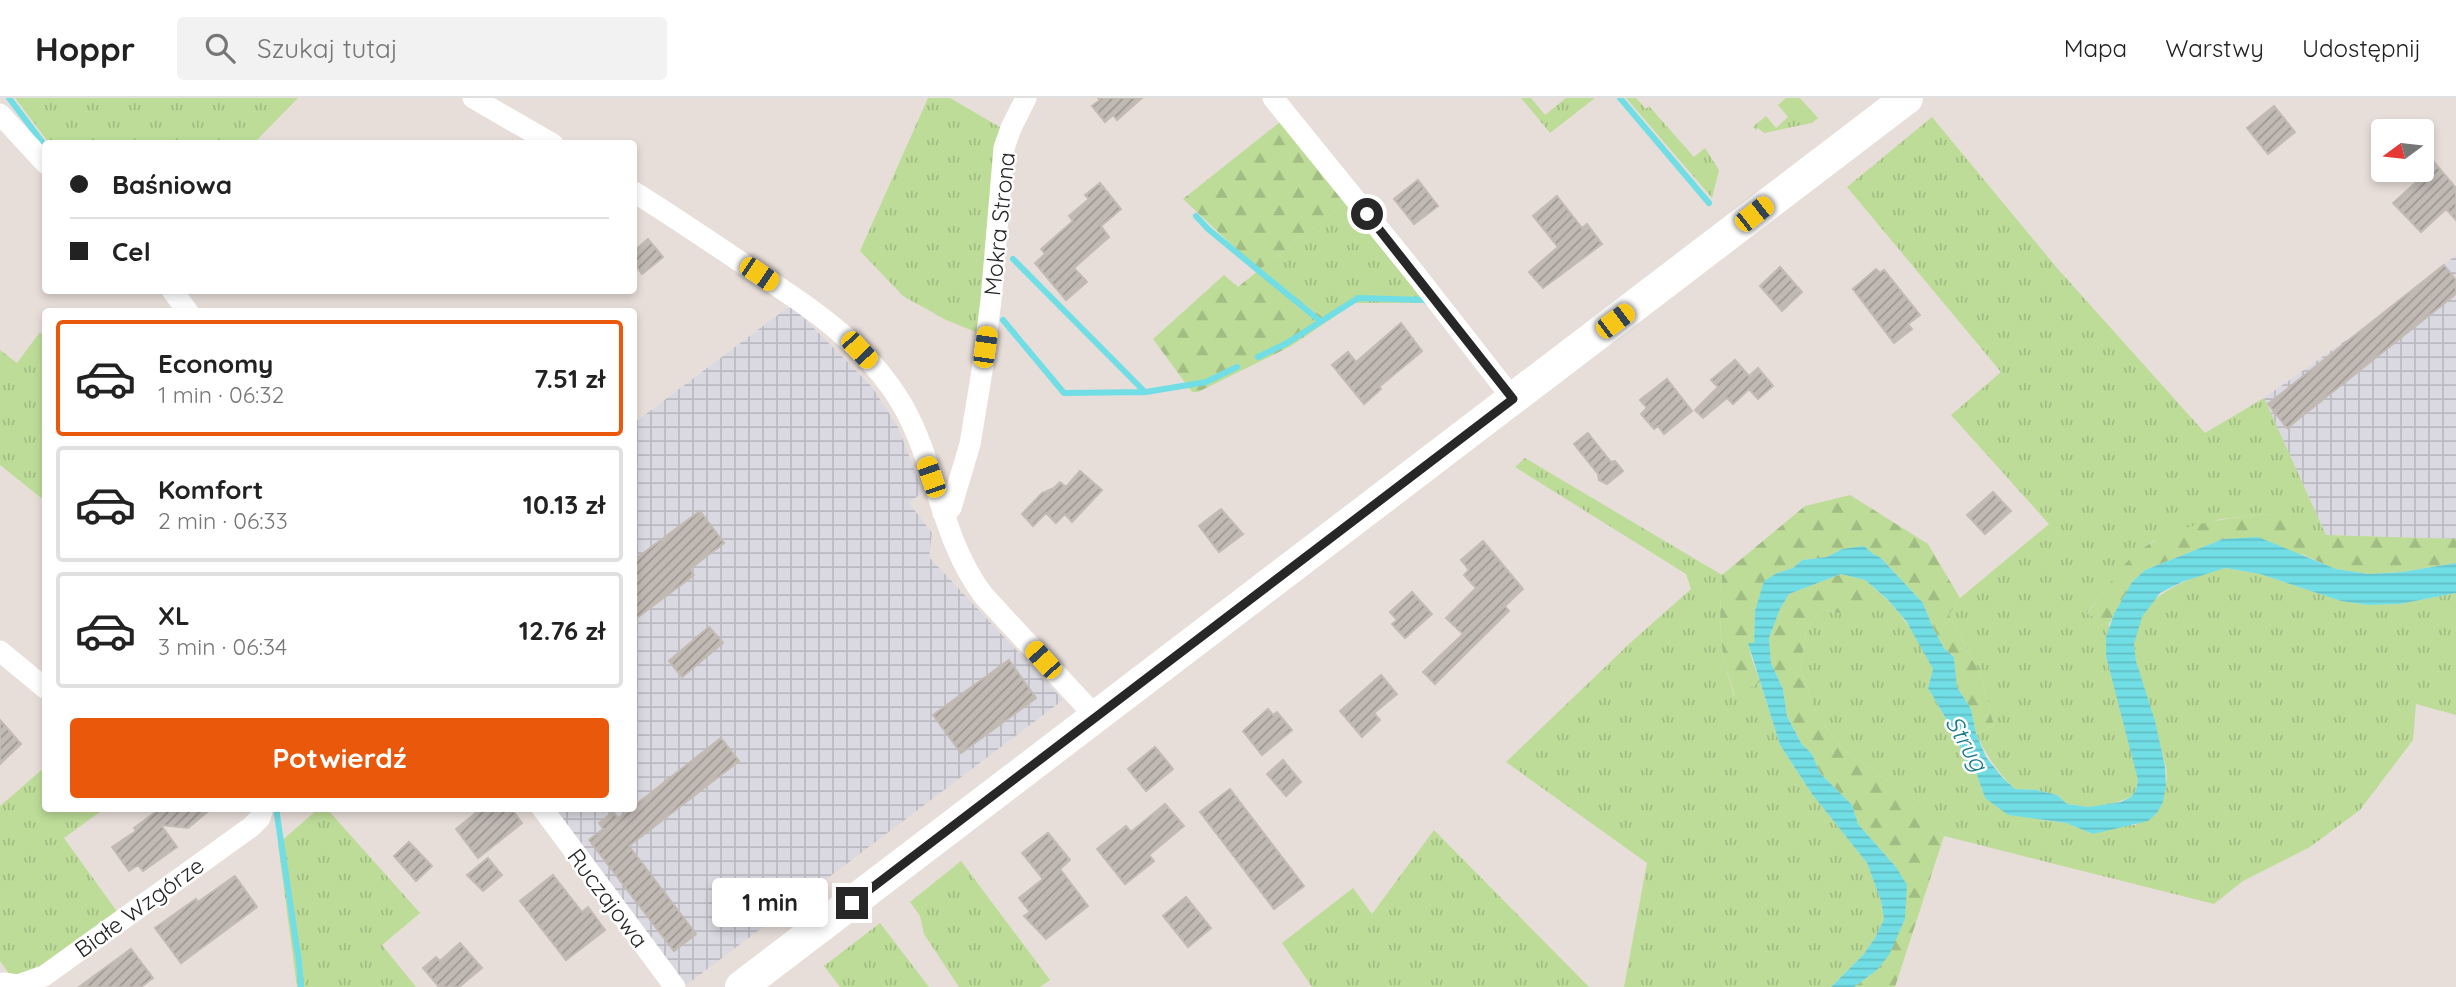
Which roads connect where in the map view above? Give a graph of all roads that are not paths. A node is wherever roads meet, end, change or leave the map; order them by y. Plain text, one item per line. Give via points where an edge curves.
1 (473, 98) edge
2 (1026, 98) edge
3 (1273, 98) edge
4 (1908, 98) edge
5 (0, 114) edge
6 (546, 140) edge
7 (42, 160) edge
8 (637, 194) edge
9 (1513, 399) junction
10 (943, 513) junction
11 (0, 651) edge
12 (42, 686) edge
13 (1096, 717) junction
14 (262, 812) edge
15 (545, 812) edge
16 (3, 983) dead end
17 (675, 987) edge
18 (741, 987) edge

1 - 6 street
2 - 10 street, Mokra Strona via 1004,148 991,300 970,444 951,508
3 - 9 street
4 - 9 main road
5 - 7 street
8 - 10 street via 800,300 877,368 916,433
9 - 13 main road
10 - 13 street via 971,579
11 - 12 street
13 - 18 main road
14 - 16 street, Białe Wzgórze via 251,827 44,976 19,985
15 - 17 street, Ruczajowa

